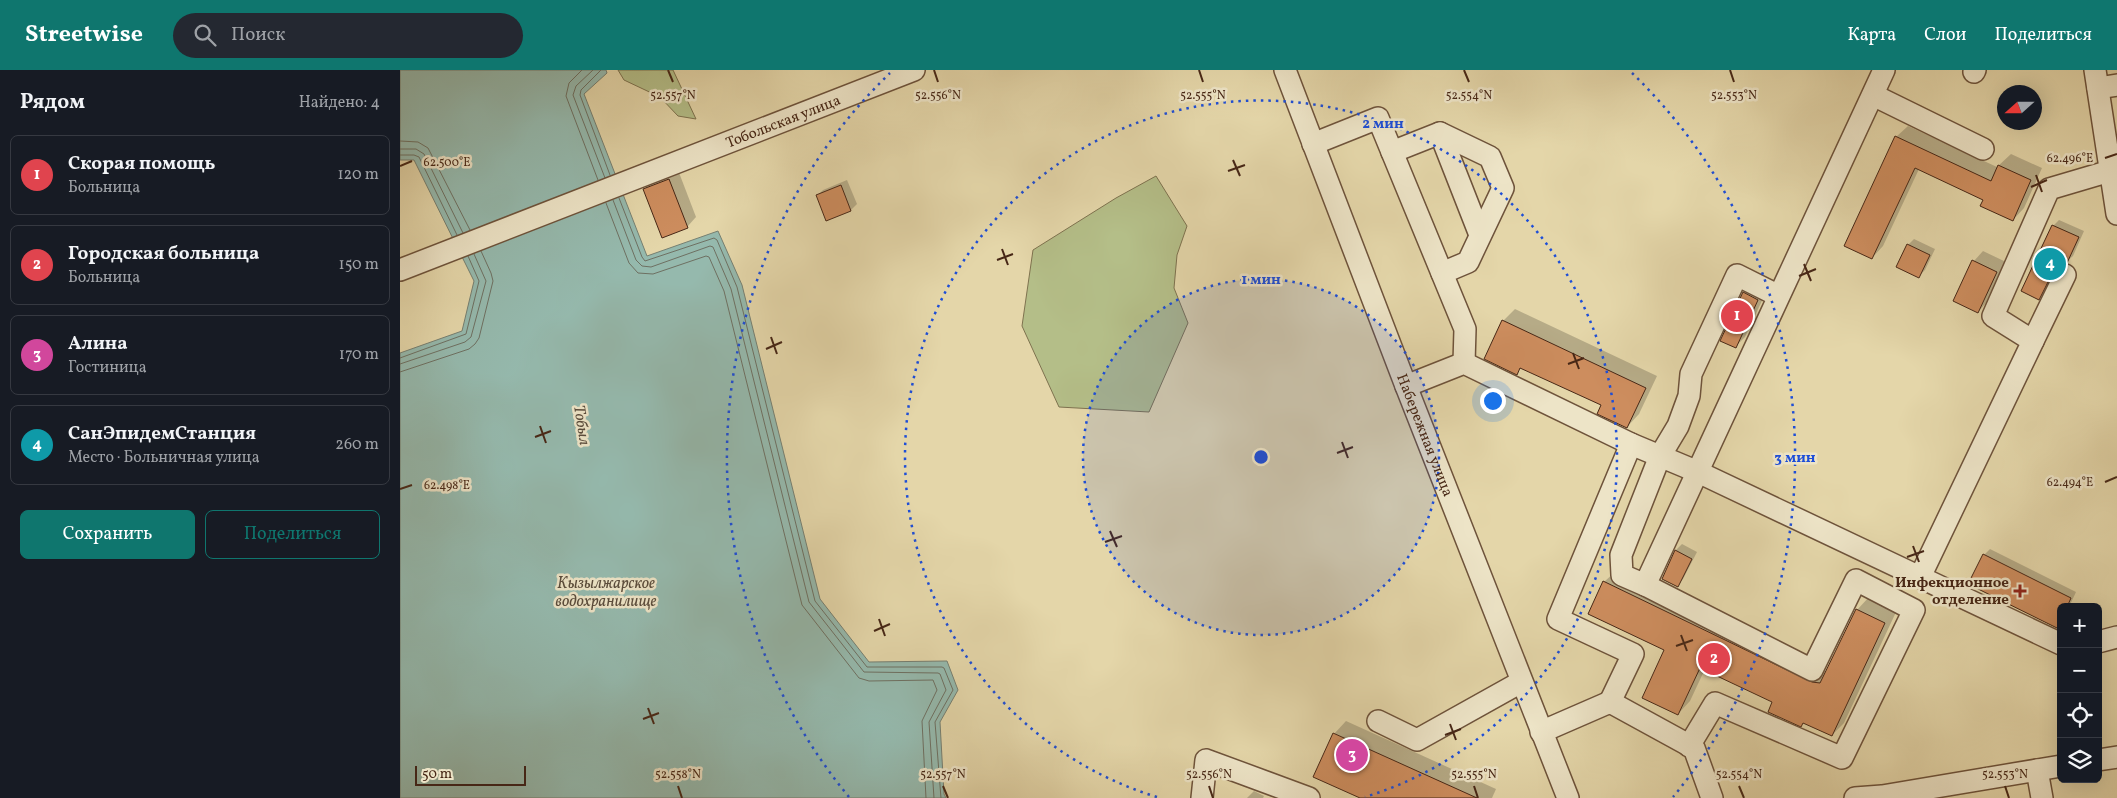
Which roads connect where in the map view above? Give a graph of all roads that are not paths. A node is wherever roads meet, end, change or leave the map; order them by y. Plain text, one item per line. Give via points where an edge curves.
1 (914, 70) edge
2 (1285, 70) edge
3 (1884, 70) edge
4 (2103, 81) edge
5 (1873, 95) junction
6 (1440, 133) junction
7 (1313, 144) junction
8 (1983, 150) dead end
9 (1392, 152) junction
10 (2110, 171) junction
11 (2117, 214) edge
12 (1480, 235) junction
13 (400, 270) edge
14 (1442, 273) junction
15 (2065, 275) dead end
16 (1779, 296) junction
17 (2033, 341) junction
18 (1464, 363) junction
19 (1406, 386) junction
20 (1631, 444) junction
21 (1660, 456) junction
22 (1698, 472) junction
23 (1920, 576) junction
24 (1645, 585) junction
25 (2117, 638) edge
26 (2102, 641) edge
27 (2057, 642) edge
28 (1521, 682) junction
29 (1610, 702) junction
30 (1378, 721) dead end
31 (1541, 732) junction
32 (1689, 746) junction
33 (2117, 757) edge
34 (2102, 759) edge
35 (2057, 767) edge
36 (2037, 770) junction
37 (1882, 797) edge
38 (1202, 798) edge
39 (1309, 798) edge
40 (1568, 798) edge
41 (1712, 798) edge
42 (1855, 798) edge
43 (2042, 798) edge

1 - 13 street, Тобольская улица
2 - 7 street, Набережная улица
3 - 5 street
4 - 10 street
5 - 8 street
5 - 16 street
6 - 9 street
6 - 12 street
6 - 12 street via 1490,157 1503,188
7 - 9 street via 1378,118
7 - 19 street, Набережная улица
9 - 14 street
10 - 11 street
10 - 17 street via 2049,189 1993,316
12 - 14 street via 1468,262
14 - 18 street via 1464,329
15 - 17 street
16 - 21 street via 1737,275 1691,374 1689,396 1678,426
16 - 22 street
17 - 23 street
18 - 19 street
18 - 20 street
19 - 28 street, Набережная улица
20 - 21 street
20 - 29 street via 1558,619 1633,654
21 - 22 street
21 - 24 street via 1621,555 1622,575
22 - 23 street
22 - 24 street
23 - 27 street
24 - 32 street via 1812,670 1856,580 1914,610 1842,758 1715,703
25 - 26 street
28 - 30 street via 1417,740
28 - 31 street, Набережная улица
29 - 31 street
29 - 32 street
31 - 40 street, Набережная улица
32 - 41 street via 1694,748
33 - 34 street
35 - 36 street
36 - 37 street
36 - 43 street
37 - 42 street
38 - 39 street via 1206,760

